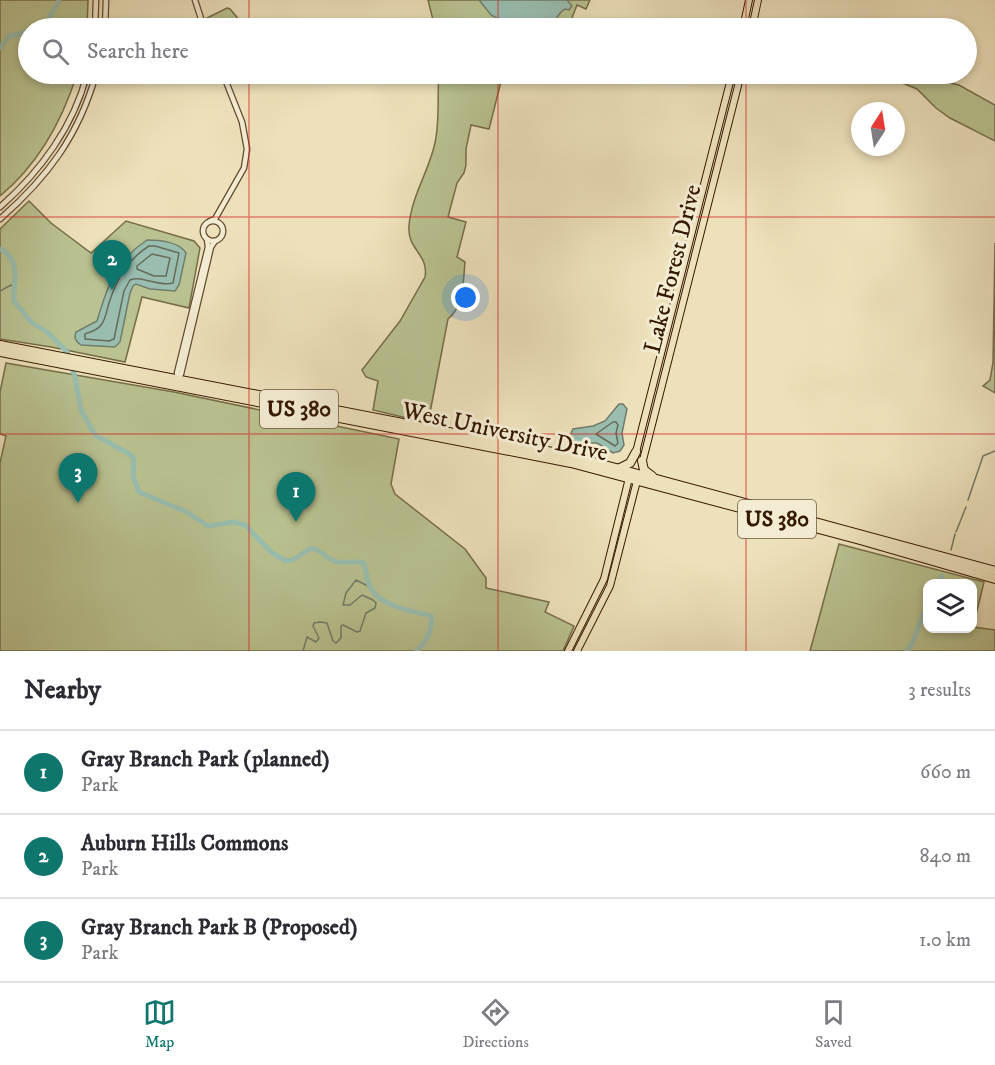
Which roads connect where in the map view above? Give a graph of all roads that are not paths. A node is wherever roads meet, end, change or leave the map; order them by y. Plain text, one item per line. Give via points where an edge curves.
1 (96, 0) edge
2 (106, 0) edge
3 (195, 0) edge
4 (749, 0) edge
5 (758, 0) edge
6 (95, 18) edge
7 (105, 18) edge
8 (201, 18) edge
9 (745, 18) edge
10 (754, 18) edge
11 (84, 84) edge
12 (93, 84) edge
13 (227, 84) edge
14 (729, 84) edge
15 (738, 84) edge
16 (82, 90) junction
17 (91, 93) junction
18 (0, 207) edge
19 (221, 209) junction
20 (0, 219) edge
21 (210, 221) junction
22 (222, 226) junction
23 (207, 239) junction
24 (214, 241) junction
25 (0, 345) edge
26 (0, 352) edge
27 (55, 359) junction
28 (177, 383) junction
29 (391, 428) junction
30 (448, 432) junction
31 (636, 452) junction
32 (642, 461) junction
33 (620, 468) junction
34 (634, 476) junction
35 (654, 478) junction
36 (704, 495) junction
37 (612, 549) junction
38 (620, 552) junction
39 (995, 571) edge
40 (995, 579) edge
41 (588, 611) junction
42 (595, 615) junction
43 (568, 651) edge
44 (577, 651) edge

1 - 6 street
2 - 7 street
3 - 8 street
4 - 9 main road
5 - 10 main road
11 - 16 street
12 - 17 street
13 - 19 street via 242,122 247,149 244,168
14 - 31 main road, Lake Forest Drive
15 - 32 main road, Lake Forest Drive
16 - 17 street
16 - 18 street via 44,160
17 - 20 street via 58,158
19 - 21 street
19 - 22 street
21 - 22 street
21 - 23 street via 203,230
22 - 24 street via 222,236
23 - 24 street
23 - 28 street
24 - 28 street
25 - 27 highway, West University Drive / US 380
26 - 27 highway, West University Drive / US 380
27 - 28 highway, West University Drive / US 380
28 - 29 highway, West University Drive / US 380
28 - 30 highway, West University Drive / US 380
29 - 30 highway via 443,435
29 - 34 highway, West University Drive / US 380
30 - 33 highway, West University Drive / US 380
31 - 33 highway via 630,463
31 - 34 main road, Lake Forest Drive
32 - 34 main road, Lake Forest Drive
32 - 35 highway via 645,471
33 - 34 highway, West University Drive / US 380
34 - 35 highway, West University Drive / US 380
34 - 36 highway, West University Drive / US 380
34 - 37 main road
34 - 38 main road
35 - 36 highway, West University Drive / US 380
36 - 39 highway, West University Drive / US 380
36 - 40 highway, West University Drive / US 380
37 - 38 main road
37 - 41 main road via 604,579
38 - 42 main road via 610,586
41 - 42 main road
41 - 43 main road
42 - 44 main road

